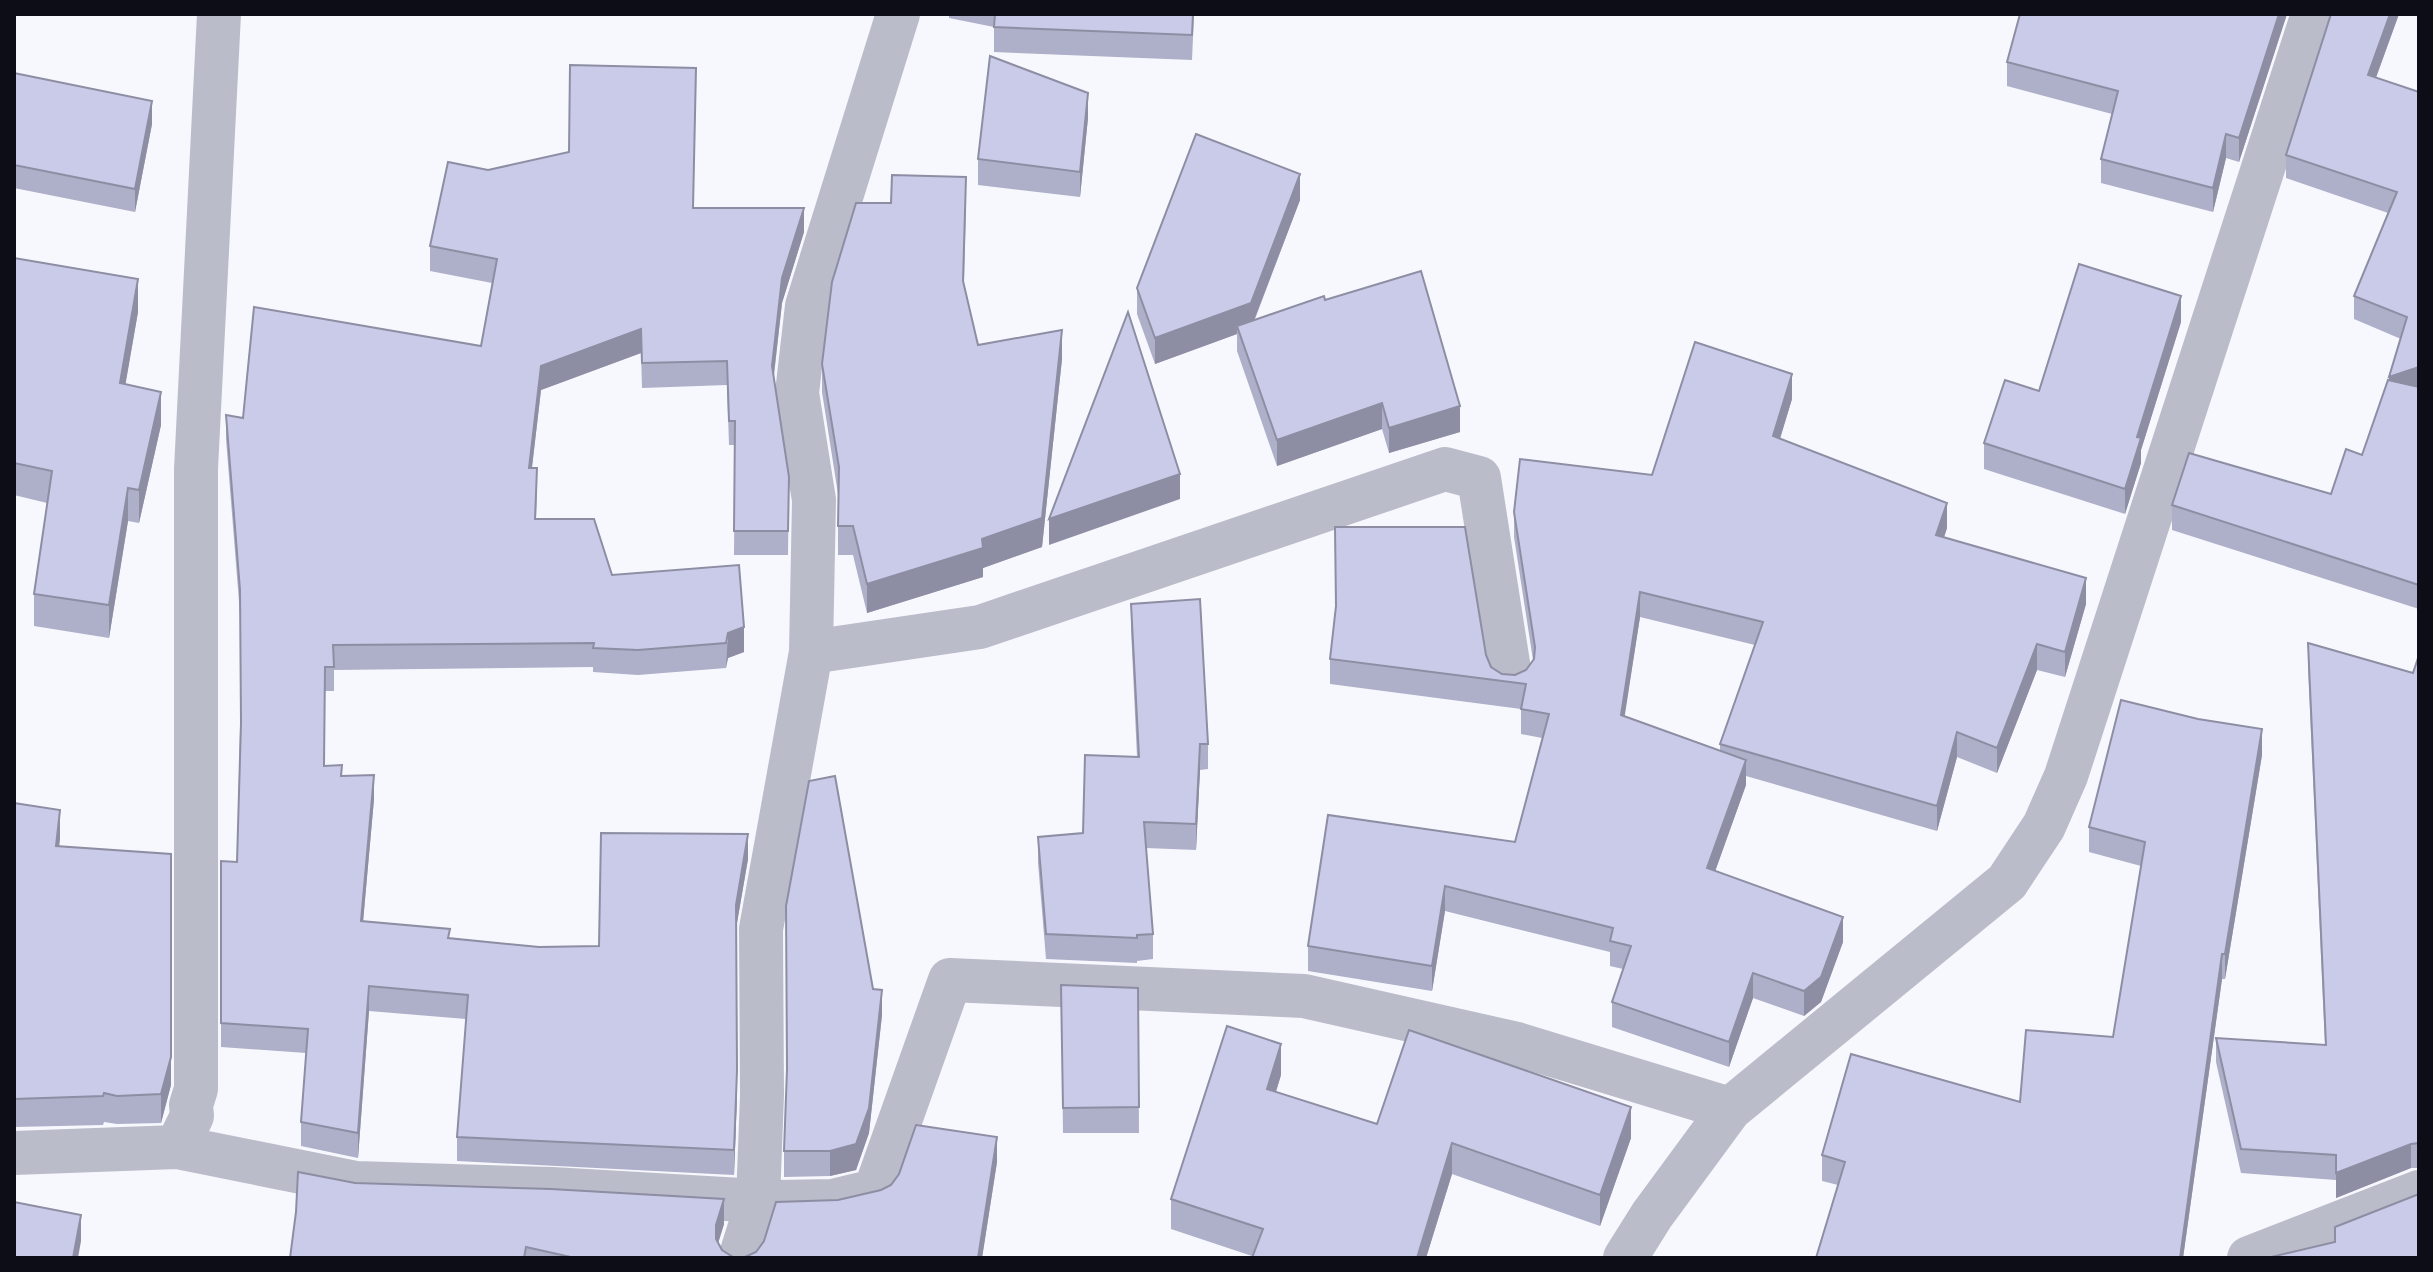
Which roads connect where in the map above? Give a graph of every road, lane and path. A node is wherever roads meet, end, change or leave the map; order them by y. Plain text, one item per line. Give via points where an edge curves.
1 (219, 14) edge
2 (898, 14) edge
3 (2313, 14) edge
4 (811, 652) junction
5 (1510, 676) edge
6 (1730, 1109) junction
7 (177, 1147) junction
8 (14, 1153) edge
9 (2419, 1192) edge
10 (758, 1201) junction
11 (740, 1258) edge
12 (1625, 1258) edge
13 (2249, 1258) edge

1 - 7 street via 196,469 196,1089 192,1116
2 - 4 street via 807,306 797,393 814,500
3 - 6 street via 2066,776 2044,826 2007,882
4 - 5 street via 980,627 1445,469 1479,478
4 - 10 street via 761,929
6 - 10 street via 1517,1044 1304,996 950,980 875,1191 833,1201
6 - 12 street
7 - 8 street
7 - 10 street via 356,1183
9 - 13 street
10 - 11 street

